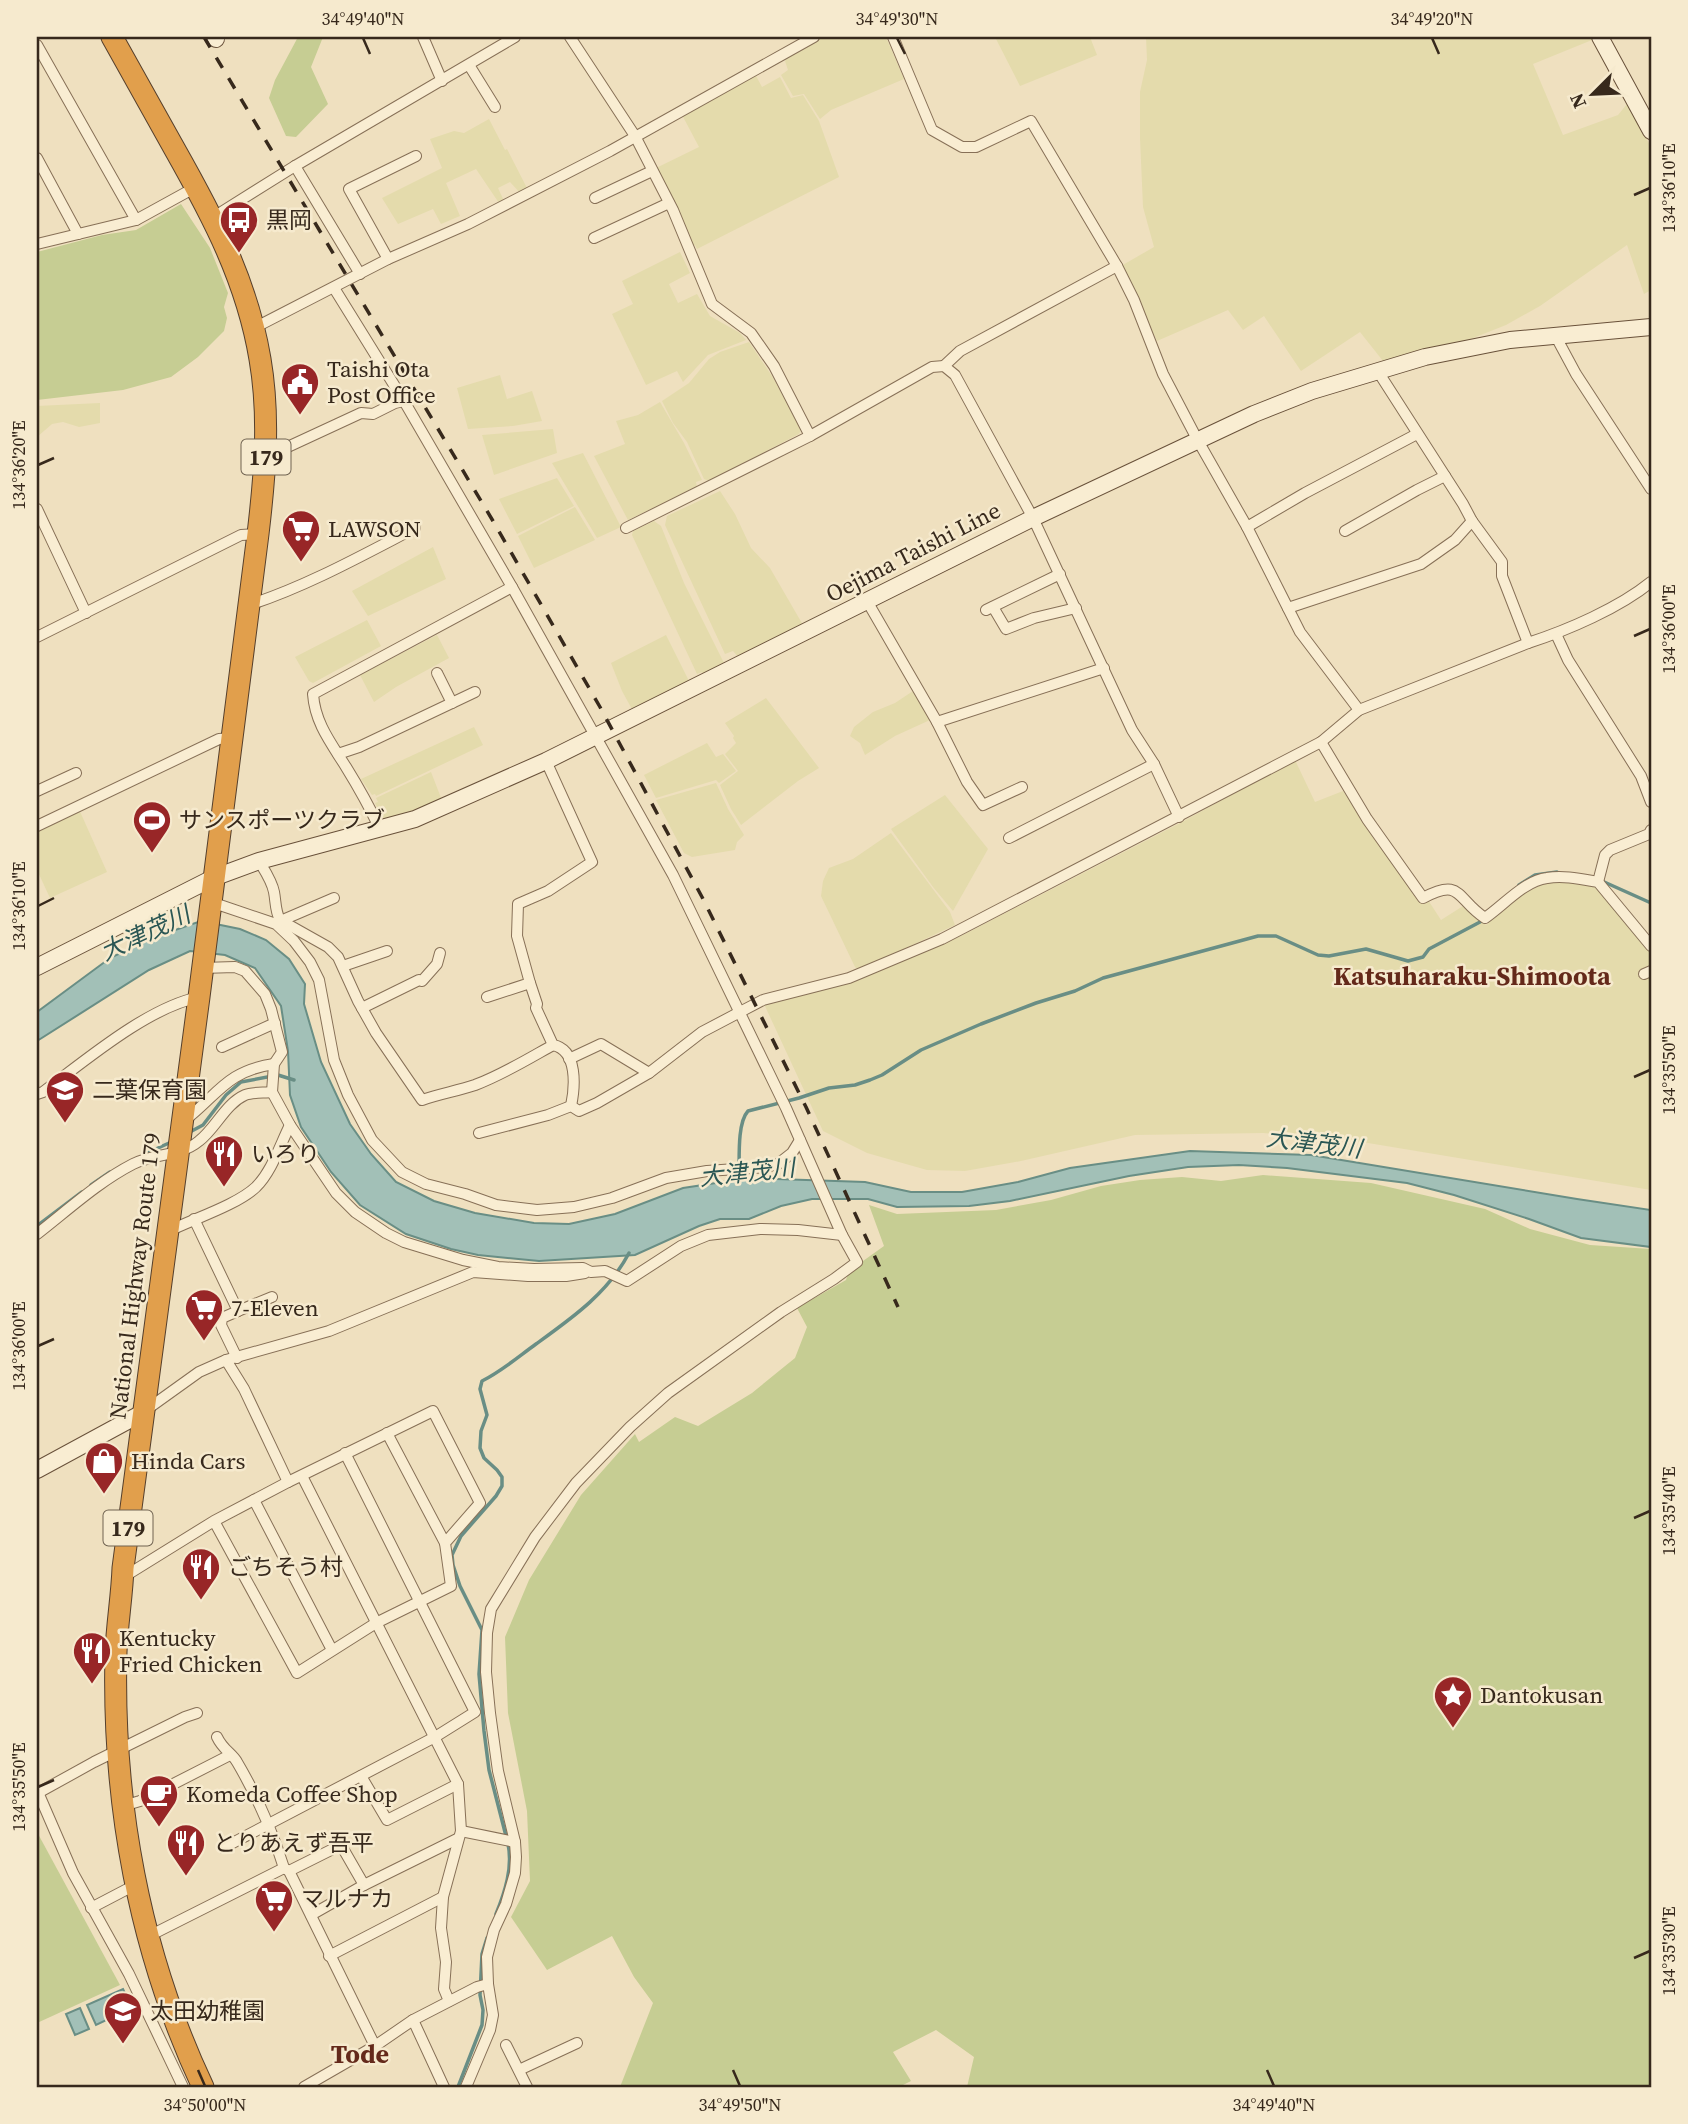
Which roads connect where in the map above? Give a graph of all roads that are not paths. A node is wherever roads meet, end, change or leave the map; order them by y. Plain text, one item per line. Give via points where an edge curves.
1 (112, 37) edge
2 (423, 37) edge
3 (515, 37) edge
4 (570, 37) edge
5 (814, 37) edge
6 (894, 37) edge
7 (1600, 37) edge
8 (37, 45) edge
9 (469, 65) junction
10 (442, 81) junction
11 (495, 107) dead end
12 (1651, 131) edge
13 (635, 136) junction
14 (416, 156) dead end
15 (37, 158) edge
16 (295, 166) junction
17 (653, 171) junction
18 (196, 187) junction
19 (595, 198) dead end
20 (669, 203) junction
21 (212, 218) junction
22 (136, 220) junction
23 (78, 234) junction
24 (594, 238) dead end
25 (37, 244) edge
26 (388, 259) junction
27 (1117, 266) junction
28 (360, 274) junction
29 (334, 288) junction
30 (1651, 327) edge
31 (254, 328) junction
32 (1555, 335) junction
33 (944, 366) junction
34 (1377, 370) junction
35 (404, 401) junction
36 (1417, 435) junction
37 (810, 436) junction
38 (1197, 439) junction
39 (266, 457) junction
40 (1445, 476) junction
41 (1651, 489) edge
42 (37, 509) edge
43 (1033, 518) junction
44 (1472, 521) junction
45 (1247, 527) junction
46 (415, 528) dead end
47 (626, 528) dead end
48 (1345, 531) dead end
49 (258, 534) junction
50 (1060, 574) junction
51 (1651, 582) edge
52 (512, 587) junction
53 (867, 601) junction
54 (249, 605) junction
55 (1076, 608) junction
56 (1288, 608) junction
57 (86, 613) junction
58 (1556, 634) junction
59 (37, 637) edge
60 (1528, 643) junction
61 (1104, 668) junction
62 (437, 673) dead end
63 (475, 692) dead end
64 (452, 703) junction
65 (1359, 710) junction
66 (937, 722) junction
67 (597, 736) junction
68 (232, 738) junction
69 (1321, 742) junction
70 (338, 754) junction
71 (546, 761) junction
72 (1154, 764) junction
73 (76, 773) dead end
74 (1022, 787) dead end
75 (37, 792) edge
76 (1651, 802) edge
77 (1179, 817) junction
78 (37, 826) edge
79 (380, 830) junction
80 (1651, 830) edge
81 (1009, 838) dead end
82 (259, 861) junction
83 (213, 878) junction
84 (1599, 878) junction
85 (334, 898) dead end
86 (211, 905) junction
87 (278, 922) junction
88 (1651, 946) edge
89 (387, 951) dead end
90 (440, 954) dead end
91 (203, 964) junction
92 (343, 966) junction
93 (37, 967) edge
94 (530, 983) junction
95 (199, 997) junction
96 (487, 997) dead end
97 (362, 1008) junction
98 (740, 1012) junction
99 (275, 1023) junction
100 (553, 1045) junction
101 (222, 1047) dead end
102 (569, 1059) junction
103 (274, 1064) junction
104 (649, 1073) junction
105 (272, 1092) junction
106 (37, 1094) edge
107 (571, 1105) junction
108 (181, 1123) junction
109 (290, 1125) junction
110 (479, 1133) dead end
111 (800, 1140) junction
112 (177, 1153) junction
113 (194, 1219) junction
114 (168, 1231) junction
115 (37, 1234) edge
116 (842, 1235) junction
117 (591, 1272) junction
118 (272, 1297) dead end
119 (238, 1311) junction
120 (232, 1359) junction
121 (144, 1412) junction
122 (387, 1433) junction
123 (345, 1453) junction
124 (37, 1470) edge
125 (302, 1476) junction
126 (288, 1482) junction
127 (254, 1500) junction
128 (214, 1521) junction
129 (444, 1543) junction
130 (122, 1578) junction
131 (419, 1601) junction
132 (376, 1623) junction
133 (332, 1650) junction
134 (475, 1712) junction
135 (197, 1713) dead end
136 (490, 1713) junction
137 (217, 1737) dead end
138 (435, 1737) junction
139 (117, 1750) junction
140 (230, 1755) junction
141 (361, 1776) junction
142 (458, 1784) junction
143 (37, 1792) edge
144 (123, 1806) junction
145 (270, 1825) junction
146 (459, 1835) junction
147 (515, 1842) junction
148 (223, 1848) dead end
149 (287, 1870) junction
150 (135, 1885) junction
151 (365, 1885) junction
152 (443, 1897) junction
153 (91, 1908) junction
154 (311, 1915) junction
155 (147, 1937) junction
156 (329, 1956) junction
157 (482, 1985) junction
158 (449, 2001) junction
159 (413, 2020) junction
160 (577, 2043) dead end
161 (506, 2045) dead end
162 (375, 2046) junction
163 (519, 2070) junction
164 (183, 2087) edge
165 (203, 2087) edge
166 (304, 2087) edge
167 (444, 2087) edge
168 (466, 2087) edge
169 (527, 2087) edge

1 - 18 highway, National Highway Route 179 / 179
2 - 10 street
3 - 9 street
4 - 13 street
5 - 13 street via 788,46
6 - 27 street via 932,130 962,147 976,147 1031,121
7 - 12 main road
8 - 22 street
9 - 10 street
9 - 11 street
10 - 16 street
13 - 17 street
13 - 26 street via 468,224
14 - 26 street via 349,189
15 - 23 street
16 - 21 street
16 - 28 street
17 - 19 street
17 - 20 street
18 - 21 highway, National Highway Route 179 / 179
18 - 22 street
20 - 24 street
20 - 37 street via 712,304 751,333 774,366
21 - 31 highway, National Highway Route 179 / 179 via 240,278
22 - 23 street
23 - 25 street
26 - 28 street
27 - 33 street via 960,351
27 - 38 street via 1163,374
28 - 29 street
29 - 31 street
29 - 35 street
30 - 32 main road, Oejima Taishi Line
31 - 39 highway, National Highway Route 179 / 179 via 264,391
32 - 34 main road, Oejima Taishi Line via 1510,340
32 - 41 street
33 - 37 street via 932,367
33 - 43 street via 955,375
34 - 36 street
34 - 38 main road, Oejima Taishi Line via 1312,391
35 - 39 street via 373,414 361,413
35 - 52 street
36 - 40 street
36 - 45 street
37 - 47 street
38 - 43 main road, Oejima Taishi Line
38 - 45 street
39 - 49 highway, National Highway Route 179 / 179
40 - 44 street
40 - 48 street
42 - 57 street
43 - 50 street
43 - 53 main road, Oejima Taishi Line
44 - 56 street via 1455,540 1421,564
44 - 60 street via 1502,562 1502,576
45 - 56 street
46 - 54 street via 280,596
49 - 54 highway, National Highway Route 179 / 179
49 - 57 street via 241,535
50 - 55 street
50 - 55 street via 990,608 1006,629
51 - 58 street
52 - 67 street
52 - 70 street via 313,694 320,726
53 - 66 street
53 - 67 main road, Oejima Taishi Line
54 - 68 highway, National Highway Route 179 / 179
55 - 61 street
56 - 65 street via 1300,632
57 - 59 street
58 - 60 street
58 - 76 street via 1641,776
60 - 65 street
61 - 66 street
61 - 72 street via 1132,730
62 - 64 street
63 - 64 street
64 - 70 street
65 - 69 street
66 - 74 street via 983,806
67 - 71 main road, Oejima Taishi Line
67 - 98 street via 673,875
68 - 78 street via 219,738
68 - 83 highway, National Highway Route 179 / 179
69 - 77 street
69 - 84 street via 1367,819 1423,898 1441,888 1449,889 1482,916 1544,878
70 - 79 street
71 - 79 main road, Oejima Taishi Line
71 - 94 street via 592,862 548,891 517,904 517,936
72 - 77 street
72 - 81 street
73 - 75 street
77 - 98 street via 920,949 849,978 763,1000
79 - 82 main road, Oejima Taishi Line
80 - 84 street via 1610,850
82 - 83 main road, Oejima Taishi Line
82 - 87 street via 274,892
83 - 86 highway, National Highway Route 179 / 179
83 - 93 main road, Oejima Taishi Line
84 - 88 street
85 - 87 street
86 - 87 street
86 - 91 highway, National Highway Route 179 / 179
87 - 92 street via 328,947
87 - 111 street via 319,980 334,1060 372,1140 402,1172 426,1184 496,1205 537,1210 574,1207 666,1178 778,1164
89 - 92 street
90 - 97 street via 422,981
91 - 95 highway, National Highway Route 179 / 179
91 - 99 street via 245,971 265,994
92 - 97 street
94 - 96 street
94 - 100 street
95 - 106 street via 146,1019
95 - 108 highway, National Highway Route 179 / 179
97 - 100 street via 422,1100 474,1085
98 - 104 street via 702,1032
98 - 111 street
99 - 101 street
99 - 103 street via 282,1052
100 - 102 street
102 - 104 street via 601,1044
102 - 107 street via 575,1088
103 - 105 street
103 - 108 street via 237,1074
104 - 107 street via 579,1111
105 - 109 street
105 - 112 street via 246,1094 199,1142
107 - 110 street
108 - 112 highway, National Highway Route 179 / 179
109 - 113 street via 256,1187
109 - 117 street via 336,1193 355,1212 404,1242 498,1267 583,1268
111 - 116 street
112 - 114 highway, National Highway Route 179 / 179
112 - 115 street via 135,1163
113 - 114 street
113 - 119 street
114 - 121 highway, National Highway Route 179 / 179
116 - 117 street via 760,1229 708,1236 627,1281 605,1271
116 - 136 street via 858,1262 667,1393 604,1452 535,1537 492,1609 486,1672
117 - 120 street via 528,1276 473,1272 329,1331
118 - 119 street
119 - 120 street via 222,1318 221,1325
120 - 121 street via 199,1372
120 - 126 street
121 - 124 main road
121 - 130 highway, National Highway Route 179 / 179
122 - 123 street
122 - 129 street
122 - 129 street via 433,1411 480,1503
123 - 125 street
123 - 131 street
125 - 126 street
125 - 132 street
126 - 127 street
127 - 128 street
127 - 133 street
128 - 130 street
128 - 133 street via 297,1672
129 - 131 street via 451,1586
130 - 139 highway, National Highway Route 179 / 179 via 116,1650
131 - 132 street
131 - 134 street
132 - 133 street
132 - 138 street
134 - 136 street
134 - 138 street
135 - 139 street
136 - 147 street
137 - 140 street
138 - 141 street
138 - 142 street
139 - 143 street
139 - 144 highway, National Highway Route 179 / 179
140 - 144 street
140 - 145 street
141 - 142 street via 387,1820
141 - 145 street
142 - 146 street
143 - 153 street
144 - 150 highway, National Highway Route 179 / 179
145 - 148 street
145 - 149 street
146 - 147 street
146 - 151 street
146 - 152 street
147 - 157 street via 515,1873 494,1930
149 - 151 street via 341,1845
149 - 154 street
149 - 155 street
150 - 153 street
150 - 155 highway, National Highway Route 179 / 179
151 - 154 street
152 - 156 street
152 - 158 street via 444,1989
153 - 164 street via 129,1974
154 - 156 street
155 - 165 highway, National Highway Route 179 / 179
156 - 162 street
157 - 158 street
157 - 168 street via 493,2015
158 - 159 street
159 - 162 street
159 - 167 street
160 - 163 street
161 - 163 street
162 - 166 street
163 - 169 street

